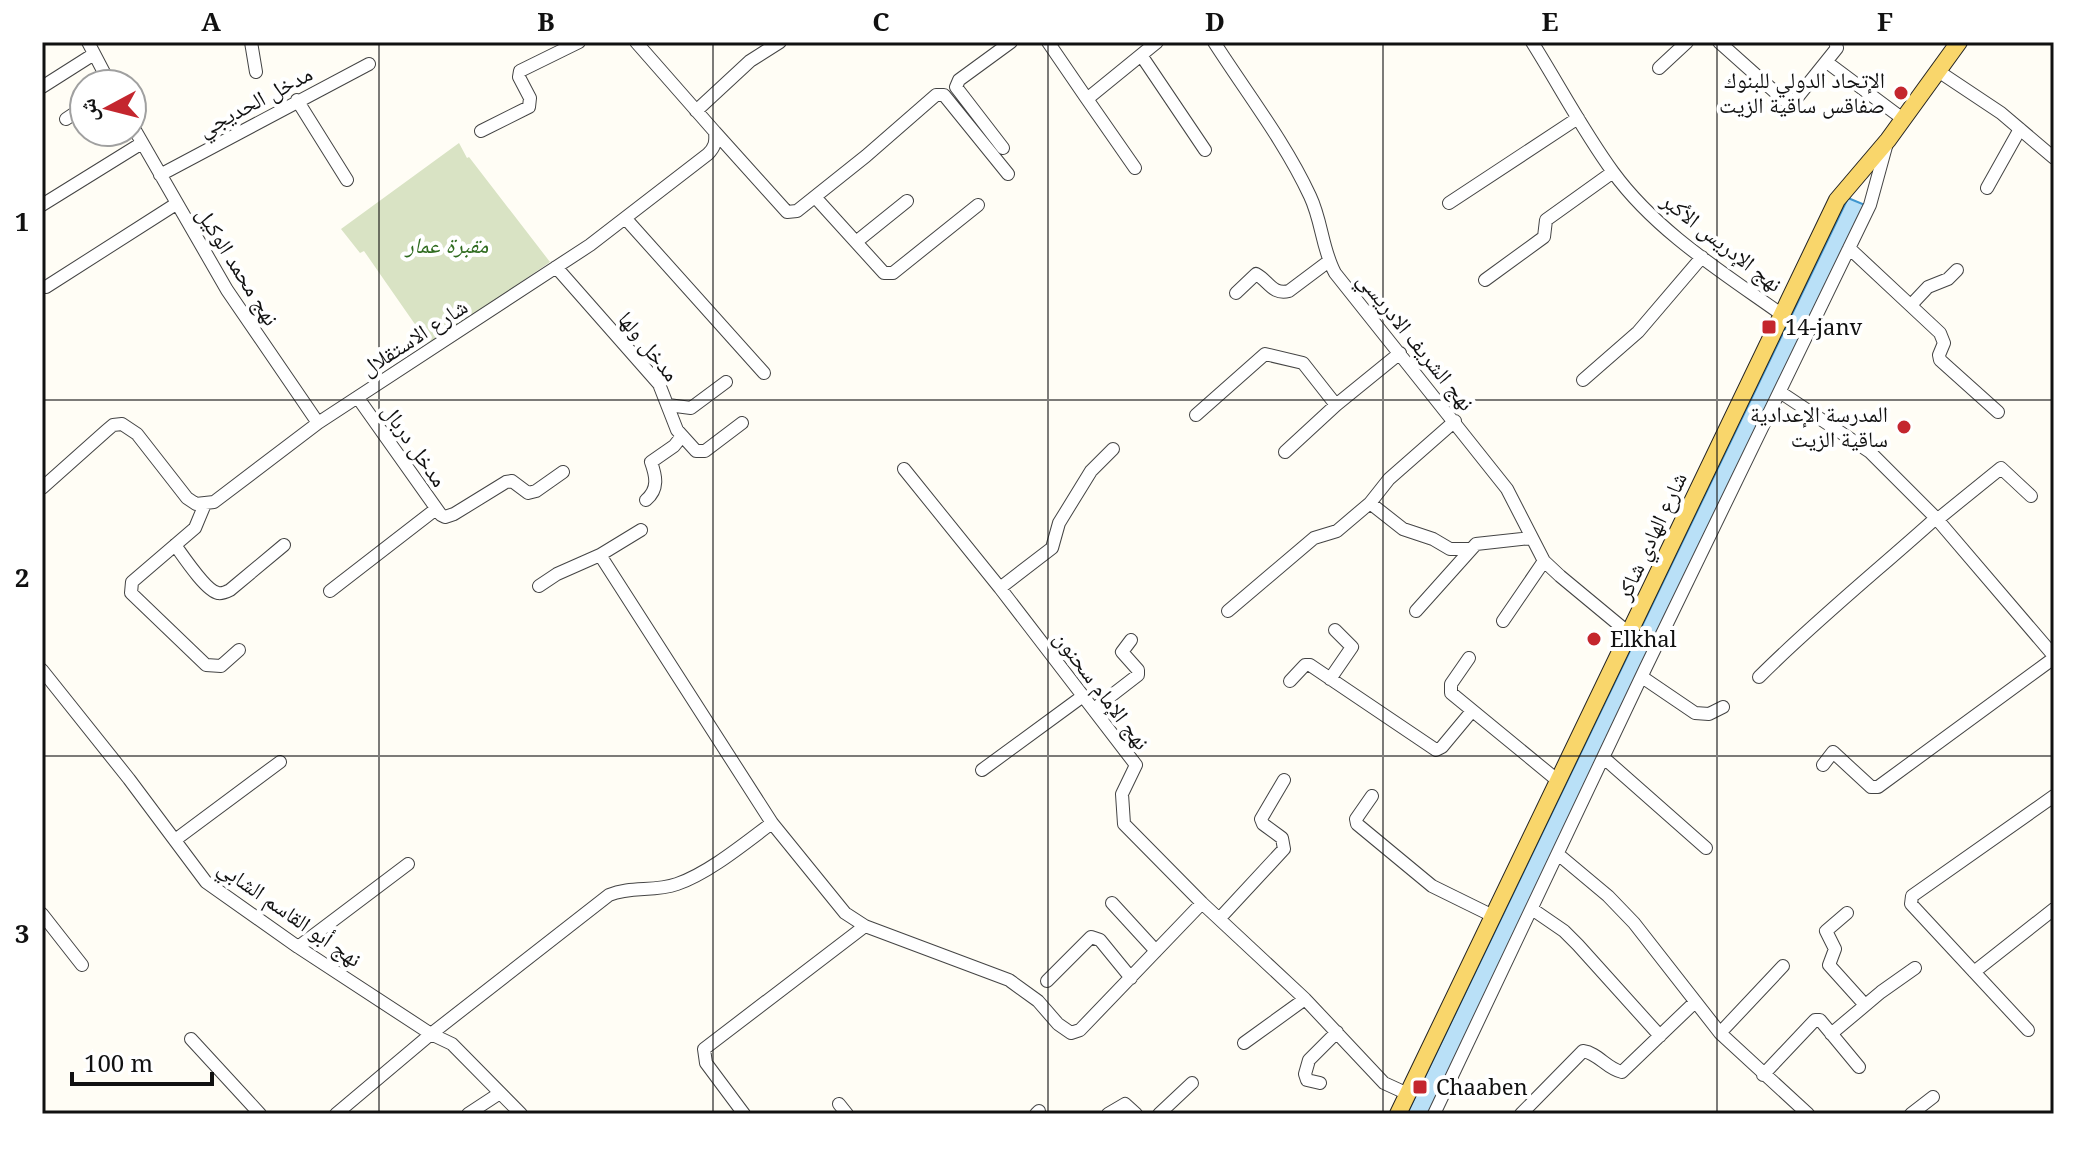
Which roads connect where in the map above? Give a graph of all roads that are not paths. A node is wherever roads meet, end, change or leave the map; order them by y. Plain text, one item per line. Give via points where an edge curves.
1 (251, 42) edge
2 (579, 42) edge
3 (636, 42) edge
4 (780, 42) edge
5 (1011, 42) edge
6 (1048, 42) edge
7 (1157, 42) edge
8 (1214, 42) edge
9 (1532, 42) edge
10 (1687, 42) edge
11 (1719, 42) edge
12 (1835, 42) edge
13 (1959, 42) edge
14 (1734, 46) edge
15 (91, 48) edge
16 (1141, 55) junction
17 (1828, 63) junction
18 (369, 64) dead end
19 (102, 68) edge
20 (1659, 68) dead end
21 (1938, 71) junction
22 (256, 72) dead end
23 (42, 87) edge
24 (1087, 99) junction
25 (297, 100) junction
26 (696, 111) junction
27 (1578, 118) junction
28 (1903, 119) junction
29 (2020, 129) junction
30 (481, 131) dead end
31 (715, 132) junction
32 (1888, 140) junction
33 (134, 148) edge
34 (145, 148) edge
35 (1003, 148) dead end
36 (1205, 150) dead end
37 (2054, 158) edge
38 (1135, 168) dead end
39 (1613, 172) junction
40 (1008, 174) dead end
41 (160, 175) junction
42 (347, 180) dead end
43 (1987, 188) dead end
44 (815, 197) junction
45 (907, 201) dead end
46 (1449, 203) dead end
47 (176, 204) junction
48 (42, 205) edge
49 (978, 205) dead end
50 (626, 219) junction
51 (856, 242) junction
52 (1849, 248) junction
53 (1702, 257) junction
54 (1329, 261) junction
55 (556, 267) junction
56 (1957, 270) dead end
57 (1485, 280) dead end
58 (46, 287) dead end
59 (1236, 293) dead end
60 (1911, 305) junction
61 (1781, 314) junction
62 (1400, 353) junction
63 (764, 373) dead end
64 (1583, 380) dead end
65 (726, 382) dead end
66 (1780, 392) junction
67 (358, 398) junction
68 (668, 405) junction
69 (1336, 405) junction
70 (1998, 412) dead end
71 (1196, 415) dead end
72 (1455, 421) junction
73 (318, 423) junction
74 (742, 423) dead end
75 (682, 436) junction
76 (1113, 449) dead end
77 (1285, 452) dead end
78 (904, 469) dead end
79 (563, 472) dead end
80 (42, 488) edge
81 (2031, 496) dead end
82 (646, 500) dead end
83 (1370, 503) junction
84 (205, 504) junction
85 (436, 509) junction
86 (1937, 519) junction
87 (641, 530) dead end
88 (1531, 538) junction
89 (175, 545) junction
90 (284, 545) dead end
91 (1469, 549) junction
92 (600, 555) junction
93 (1544, 561) junction
94 (539, 586) dead end
95 (1000, 588) junction
96 (330, 591) dead end
97 (1228, 611) dead end
98 (1416, 611) dead end
99 (1503, 621) dead end
100 (1335, 630) dead end
101 (1630, 634) junction
102 (1131, 640) dead end
103 (239, 650) dead end
104 (2054, 657) edge
105 (1469, 658) dead end
106 (42, 670) edge
107 (1642, 677) junction
108 (1759, 677) dead end
109 (1330, 679) junction
110 (1290, 681) dead end
111 (1083, 696) junction
112 (1723, 707) dead end
113 (1094, 709) junction
114 (1472, 711) junction
115 (1604, 758) junction
116 (280, 762) dead end
117 (1823, 765) dead end
118 (982, 770) dead end
119 (1284, 780) dead end
120 (1557, 780) junction
121 (1372, 796) dead end
122 (2054, 796) edge
123 (772, 823) junction
124 (175, 840) junction
125 (1706, 848) dead end
126 (1559, 855) junction
127 (408, 864) dead end
128 (1112, 903) dead end
129 (1202, 903) junction
130 (1532, 909) junction
131 (2054, 909) edge
132 (1847, 913) dead end
133 (42, 914) edge
134 (1493, 916) junction
135 (1220, 918) junction
136 (865, 926) junction
137 (298, 947) junction
138 (1156, 951) junction
139 (82, 965) dead end
140 (1783, 966) dead end
141 (1915, 968) dead end
142 (1974, 972) junction
143 (1131, 978) junction
144 (1047, 981) dead end
145 (1305, 999) junction
146 (1695, 1002) junction
147 (1865, 1005) junction
148 (2028, 1030) dead end
149 (1337, 1032) junction
150 (1720, 1033) junction
151 (431, 1034) junction
152 (1831, 1034) junction
153 (1660, 1036) junction
154 (191, 1039) dead end
155 (1244, 1043) dead end
156 (1859, 1067) dead end
157 (1763, 1075) junction
158 (1192, 1083) dead end
159 (1320, 1083) dead end
160 (500, 1093) junction
161 (1408, 1094) junction
162 (1933, 1097) dead end
163 (1440, 1112) edge
164 (260, 1114) edge
165 (336, 1114) edge
166 (468, 1114) edge
167 (521, 1114) edge
168 (744, 1114) edge
169 (1108, 1114) edge
170 (1136, 1114) edge
171 (1159, 1114) edge
172 (1398, 1114) edge
173 (1521, 1114) edge
174 (1808, 1114) edge
175 (1911, 1114) edge

1 - 22 street
2 - 30 street via 520,71 529,107
3 - 26 street
4 - 26 street via 750,61
5 - 35 street via 956,87
6 - 24 street
7 - 16 street
8 - 54 street, نهج الشريف الادريسي via 1311,197
9 - 27 street, نهج الإدريس الأكبر
10 - 20 street
11 - 14 street
12 - 17 street
13 - 21 main road, شارع الهادي شاكر
14 - 17 street via 1784,100 1796,99
15 - 19 street
15 - 23 street
16 - 24 street
16 - 36 street
17 - 28 street
18 - 25 street, مدخل الحديجي
21 - 28 main road, شارع الهادي شاكر
21 - 29 street
24 - 38 street
25 - 41 street, مدخل الحديجي
25 - 42 street
26 - 31 street
27 - 39 street, نهج الإدريس الأكبر
27 - 46 street
28 - 32 main road, شارع الهادي شاكر
29 - 37 street
29 - 43 street
31 - 44 street via 787,212
31 - 50 street, شارع الاستقلال via 708,154
32 - 52 street via 1870,205
32 - 61 main road, شارع الهادي شاكر via 1837,200
33 - 48 street
34 - 41 street, نهج محمد الوكيل
39 - 53 street, نهج الإدريس الأكبر via 1673,235
39 - 57 street via 1546,220 1544,237
40 - 44 street via 944,95 936,95
41 - 47 street, نهج محمد الوكيل
44 - 51 street
45 - 51 street
47 - 58 street
47 - 73 street, نهج محمد الوكيل
49 - 51 street via 893,273 884,273
50 - 55 street, شارع الاستقلال
50 - 63 street
52 - 60 street
52 - 66 street
53 - 61 street, نهج الإدريس الأكبر
53 - 64 street via 1638,332
54 - 59 street via 1289,291 1273,290 1256,274
54 - 62 street, نهج الشريف الادريسي
55 - 67 street, شارع الاستقلال
55 - 68 street, مدخل ولها via 659,384
56 - 60 street via 1928,287
60 - 70 street via 1943,337 1940,360
61 - 101 main road, شارع الهادي شاكر
62 - 69 street
62 - 72 street, نهج الشريف الادريسي
65 - 68 street via 691,408
66 - 86 street via 1870,452
66 - 107 street
67 - 73 street, شارع الاستقلال
67 - 85 street, مدخل دربال
68 - 75 street, مدخل ولها
69 - 71 street via 1303,363 1265,354
69 - 77 street
72 - 83 street via 1389,479
72 - 88 street, نهج الشريف الادريسي via 1507,489
73 - 84 street, شارع الاستقلال
74 - 75 street via 705,451 696,451
75 - 82 street via 651,462 657,477
76 - 95 street via 1091,471 1059,523 1052,548
78 - 95 street, نهج الإمام سحنون
79 - 85 street, مدخل دربال via 528,493 506,482 450,517
80 - 84 street via 113,425 122,424 137,434 187,498
81 - 86 street via 2001,468
83 - 91 street via 1403,529 1450,549
83 - 97 street via 1337,531 1314,538
84 - 89 street via 199,523
85 - 96 street
86 - 104 street
86 - 108 street
87 - 92 street
88 - 91 street
88 - 93 street, نهج الشريف الادريسي
89 - 90 street via 206,585 221,594
89 - 103 street via 132,582 131,593 206,665 221,666
91 - 98 street
92 - 94 street
92 - 123 street
93 - 99 street
93 - 101 street, نهج الشريف الادريسي
95 - 111 street, نهج الإمام سحنون
100 - 109 street via 1352,647
101 - 120 main road, شارع الهادي شاكر
102 - 113 street via 1122,652 1138,675
104 - 117 street via 1878,787 1871,787 1833,752
105 - 114 street via 1450,688
106 - 124 street, نهج أبو القاسم الشابي
107 - 112 street via 1695,713
107 - 115 street
109 - 110 street via 1307,664
109 - 114 street via 1432,750 1442,747
111 - 113 street, نهج الإمام سحنون
111 - 118 street
113 - 129 street, نهج الإمام سحنون via 1136,765 1122,794 1124,824
114 - 120 street
115 - 125 street
115 - 126 street
116 - 124 street
119 - 135 street via 1261,819 1282,838 1284,849
120 - 134 main road, شارع الهادي شاكر
121 - 134 street via 1357,824 1432,886
122 - 142 street via 1912,896 1911,904
123 - 136 street via 845,913
123 - 151 street via 676,884 609,895
124 - 137 street, نهج أبو القاسم الشابي via 206,882
126 - 130 street
126 - 146 street via 1634,923
127 - 137 street
128 - 138 street
129 - 135 street, نهج الإمام سحنون
129 - 138 street
130 - 153 street via 1564,931
130 - 163 street
131 - 142 street
132 - 147 street via 1826,931 1835,949 1829,965
133 - 139 street
134 - 161 main road, شارع الهادي شاكر
135 - 145 street, نهج الإمام سحنون
136 - 143 street via 1009,980 1071,1033
136 - 168 street via 704,1049 706,1063
137 - 151 street, نهج أبو القاسم الشابي
138 - 143 street
140 - 150 street
141 - 147 street
142 - 148 street
143 - 144 street via 1100,940 1091,937
145 - 149 street, نهج الإمام سحنون
145 - 155 street
146 - 150 street
146 - 153 street
147 - 152 street
149 - 159 street via 1309,1060 1307,1080
149 - 161 street, نهج الإمام سحنون via 1384,1083
150 - 157 street
151 - 160 street, نهج أبو القاسم الشابي via 452,1044
151 - 165 street
152 - 156 street
152 - 157 street via 1820,1020 1813,1021
153 - 173 street via 1622,1072 1583,1051
154 - 164 street
157 - 174 street
158 - 171 street
160 - 166 street
160 - 167 street, نهج أبو القاسم الشابي
161 - 172 main road, شارع الهادي شاكر
162 - 175 street
169 - 170 street via 1125,1104

